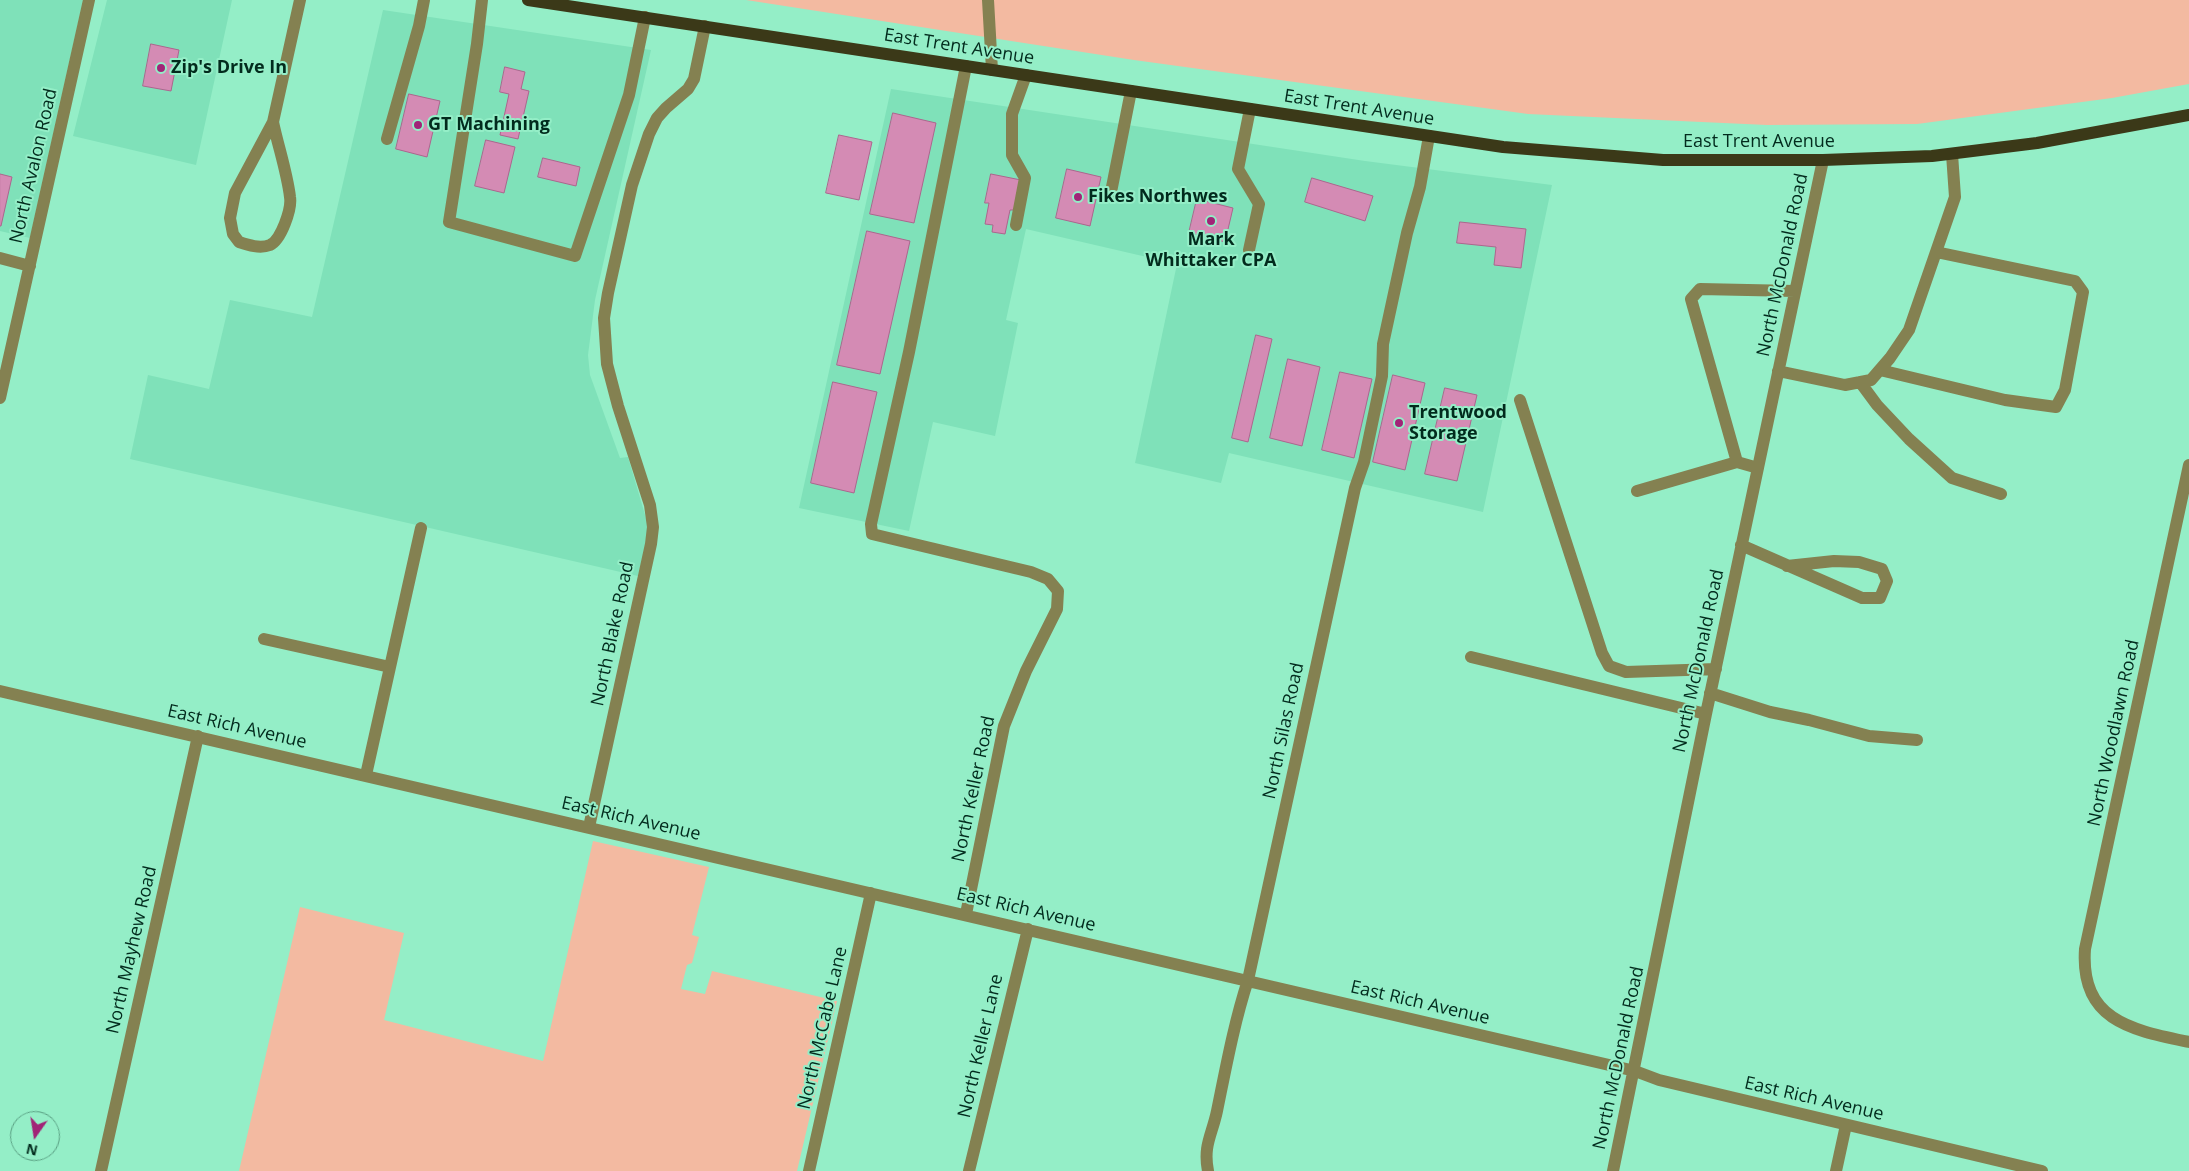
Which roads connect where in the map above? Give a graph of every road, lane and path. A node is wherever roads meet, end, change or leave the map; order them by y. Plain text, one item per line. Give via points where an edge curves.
1 (89, 0) edge
2 (300, 0) edge
3 (424, 0) edge
4 (482, 0) edge
5 (528, 0) edge
6 (988, 0) edge
7 (645, 17) junction
8 (706, 26) junction
9 (966, 66) junction
10 (992, 70) junction
11 (1026, 75) junction
12 (1131, 91) junction
13 (1250, 109) junction
14 (2189, 115) edge
15 (273, 122) junction
16 (1429, 136) junction
17 (387, 138) dead end
18 (1952, 154) junction
19 (1823, 160) junction
20 (1111, 192) dead end
21 (1016, 225) dead end
22 (1248, 250) dead end
23 (1936, 252) junction
24 (0, 258) edge
25 (30, 266) junction
26 (1795, 291) junction
27 (1880, 370) junction
28 (1778, 371) junction
29 (1860, 382) junction
30 (0, 398) edge
31 (1520, 400) dead end
32 (1737, 462) junction
33 (2189, 465) edge
34 (1758, 468) junction
35 (1637, 491) dead end
36 (2000, 494) dead end
37 (421, 528) dead end
38 (1741, 545) junction
39 (1787, 566) junction
40 (264, 639) dead end
41 (1471, 657) dead end
42 (390, 667) junction
43 (1716, 669) junction
44 (0, 691) edge
45 (1710, 693) junction
46 (1706, 714) junction
47 (198, 736) junction
48 (1917, 740) dead end
49 (366, 775) junction
50 (589, 828) junction
51 (871, 893) junction
52 (966, 914) junction
53 (1028, 929) junction
54 (1248, 980) junction
55 (2189, 1042) edge
56 (1635, 1071) junction
57 (1846, 1125) junction
58 (101, 1171) edge
59 (809, 1171) edge
60 (969, 1171) edge
61 (1208, 1171) edge
62 (1613, 1171) edge
63 (1836, 1171) edge
64 (2042, 1171) edge

1 - 25 street, North Avalon Road
2 - 15 street
3 - 17 street
4 - 7 street via 449,222 576,256 629,95
5 - 7 main road, East Trent Avenue
6 - 10 street
7 - 8 main road, East Trent Avenue
8 - 9 main road, East Trent Avenue
8 - 50 street, North Blake Road via 694,79 688,89 657,118 649,134 632,185 604,318 607,364 650,506 652,535
9 - 10 main road, East Trent Avenue
9 - 52 street, North Keller Road via 871,524 872,534 1031,572 1048,579 1058,592 1057,609 1026,671 1004,726
10 - 11 main road, East Trent Avenue
11 - 12 main road, East Trent Avenue
11 - 21 street via 1012,114 1012,156 1025,178
12 - 13 main road, East Trent Avenue
12 - 20 street
13 - 16 main road, East Trent Avenue
13 - 22 street via 1238,169 1259,204
14 - 18 main road, East Trent Avenue via 2036,143
15 - 15 street via 235,193 230,218 233,234 239,242 260,247 270,245 277,238 286,222 291,199
16 - 19 main road, East Trent Avenue via 1503,147 1663,160
16 - 54 street, North Silas Road via 1383,344 1382,376 1364,462 1355,488
18 - 19 main road, East Trent Avenue
18 - 23 street via 1955,197
19 - 26 street, North McDonald Road
23 - 27 street via 1910,330
23 - 27 street via 2076,281 2083,292 2065,390 2056,406 2005,400
24 - 25 street
25 - 30 street, North Avalon Road
26 - 28 street, North McDonald Road
26 - 32 street via 1700,289 1691,299
27 - 29 street via 1872,380
28 - 29 street via 1845,385
28 - 34 street, North McDonald Road
29 - 36 street via 1909,439 1952,478
31 - 43 street via 1599,644 1609,666 1626,672
32 - 34 street
32 - 35 street
33 - 55 street, North Woodlawn Road via 2085,949 2084,967 2100,1007 2115,1020 2134,1030
34 - 38 street, North McDonald Road
37 - 42 street
38 - 39 street
38 - 43 street, North McDonald Road
39 - 39 street via 1862,598 1880,598 1887,581 1882,569 1859,562
40 - 42 street
41 - 46 street
42 - 49 street
43 - 45 street, North McDonald Road
44 - 47 street, East Rich Avenue
45 - 46 street, North McDonald Road
45 - 48 street via 1770,712 1869,736
46 - 56 street, North McDonald Road
47 - 49 street, East Rich Avenue
47 - 58 street, North Mayhew Road
49 - 50 street, East Rich Avenue
50 - 51 street, East Rich Avenue
51 - 52 street, East Rich Avenue
51 - 59 street, North McCabe Lane
52 - 53 street, East Rich Avenue
53 - 54 street, East Rich Avenue
53 - 60 street, North Keller Lane
54 - 56 street, East Rich Avenue
54 - 61 street, North Silas Road via 1216,1116 1206,1145
56 - 57 street, East Rich Avenue via 1659,1080
56 - 62 street, North McDonald Road
57 - 63 street
57 - 64 street, East Rich Avenue

